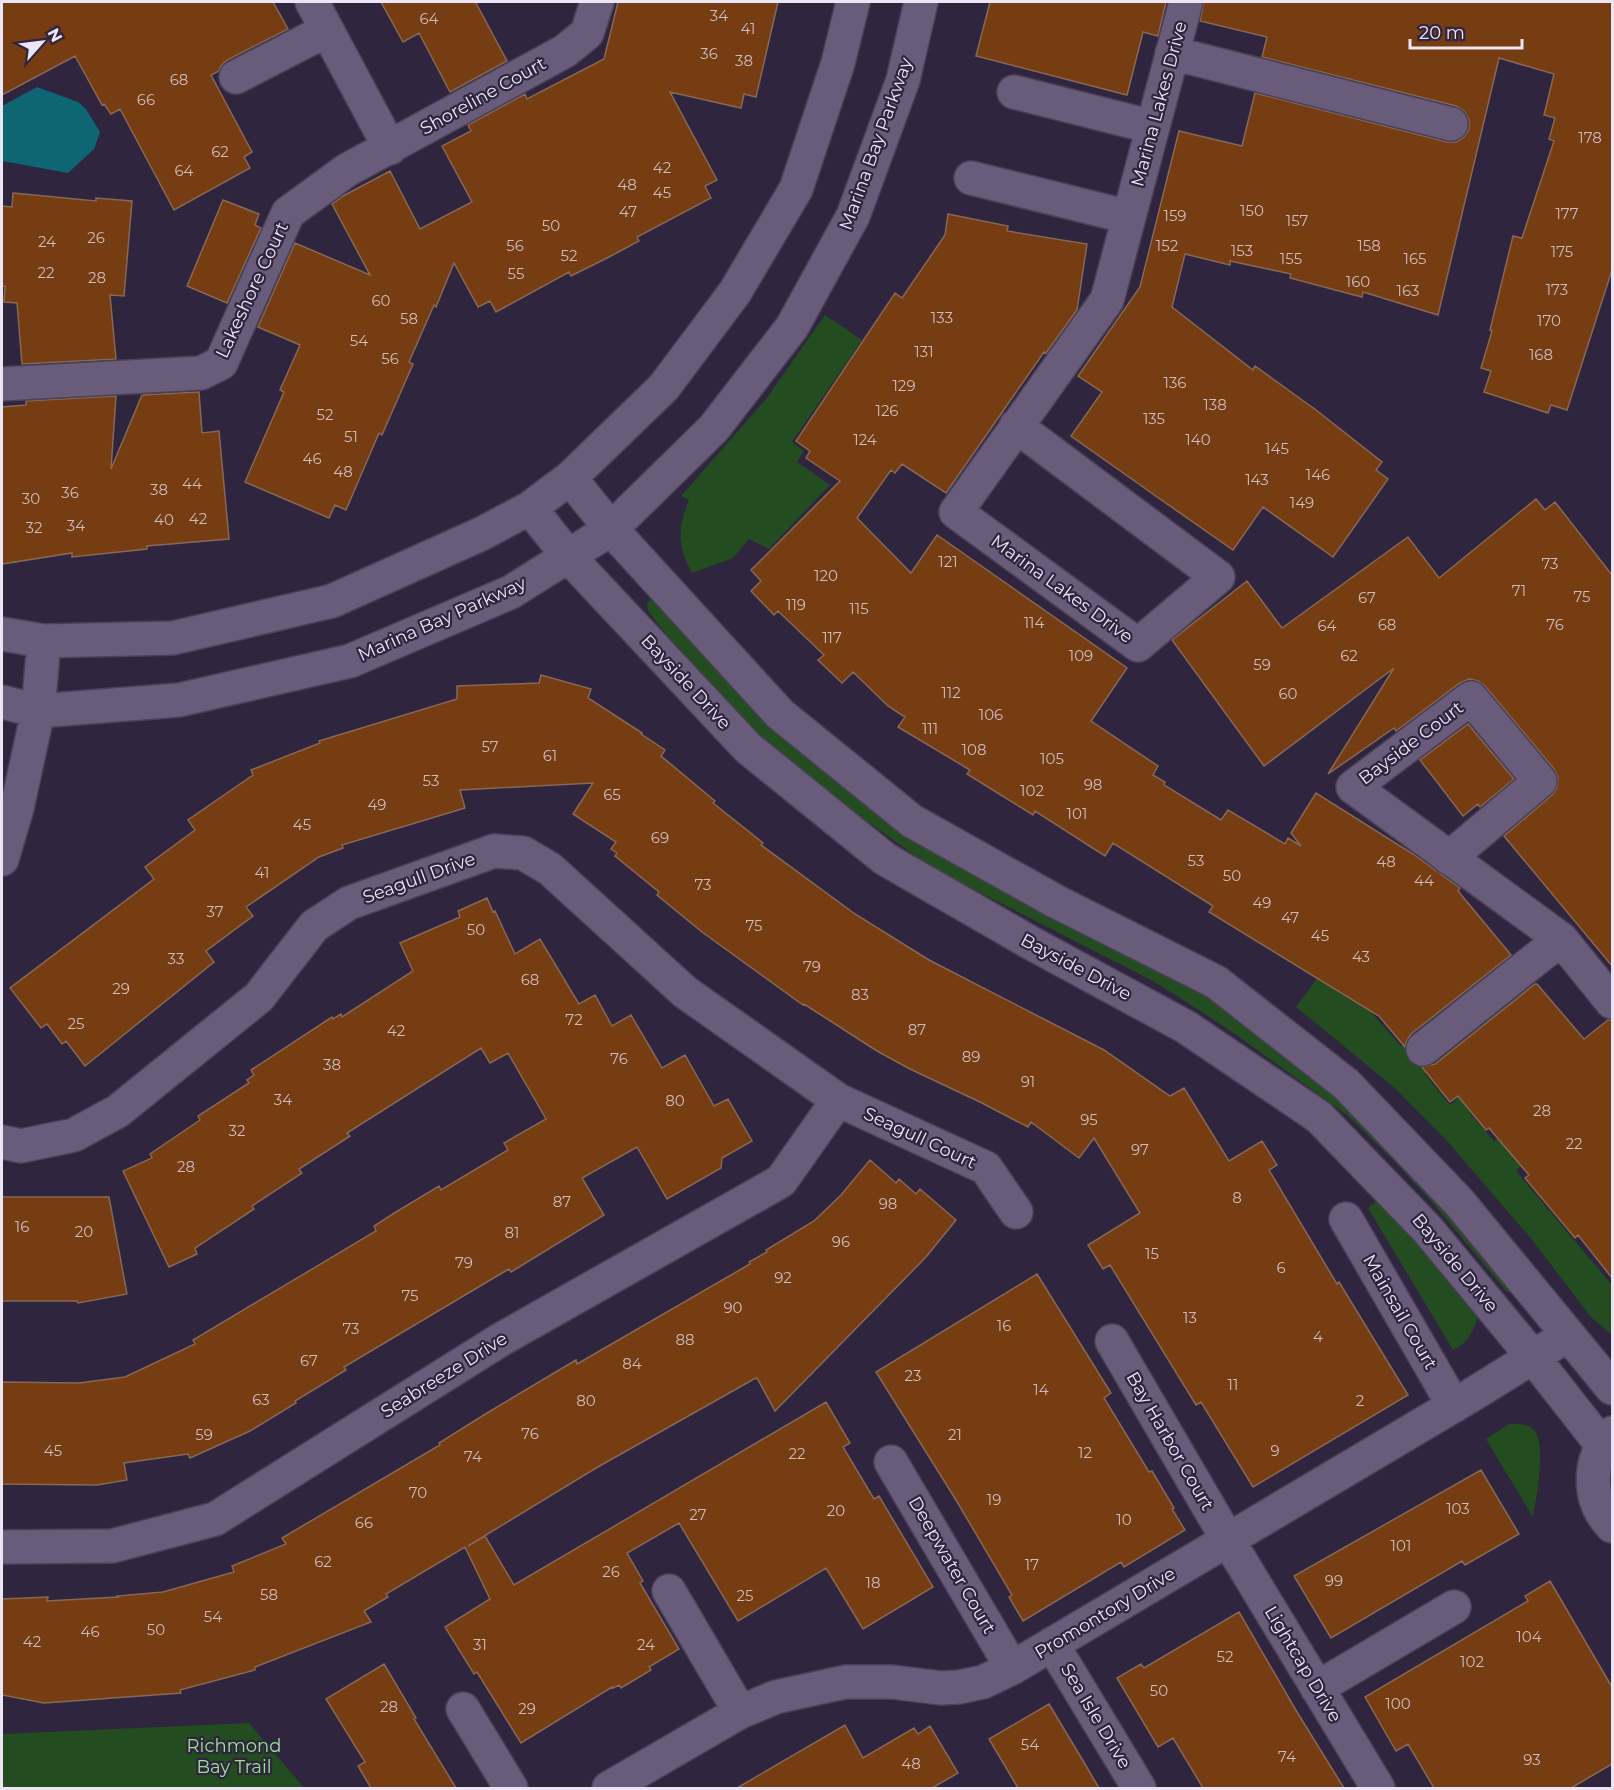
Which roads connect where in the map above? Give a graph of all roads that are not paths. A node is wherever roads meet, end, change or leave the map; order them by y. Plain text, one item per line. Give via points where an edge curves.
1 (312, 2) edge
2 (597, 2) edge
3 (853, 2) edge
4 (921, 2) edge
5 (1186, 2) edge
6 (327, 30) junction
7 (1172, 53) junction
8 (236, 77) dead end
9 (1014, 92) dead end
10 (1451, 124) dead end
11 (1153, 127) junction
12 (390, 148) junction
13 (347, 171) joint
14 (971, 178) dead end
15 (1129, 217) junction
16 (2, 384) edge
17 (1016, 426) junction
18 (570, 478) junction
19 (530, 507) junction
20 (611, 530) junction
21 (567, 556) junction
22 (2, 634) edge
23 (44, 641) junction
24 (2, 702) edge
25 (38, 711) junction
26 (1449, 858) junction
27 (2, 859) edge
28 (1561, 939) junction
29 (1612, 1002) edge
30 (1423, 1049) dead end
31 (838, 1100) junction
32 (2, 1142) edge
33 (1016, 1212) dead end
34 (1346, 1219) dead end
35 (1568, 1334) junction
36 (1112, 1341) dead end
37 (1533, 1357) junction
38 (1612, 1388) edge
39 (1454, 1406) junction
40 (1607, 1439) edge
41 (891, 1462) dead end
42 (1612, 1527) edge
43 (1228, 1540) junction
44 (2, 1547) edge
45 (669, 1591) dead end
46 (1454, 1607) dead end
47 (1052, 1644) junction
48 (1012, 1668) junction
49 (1317, 1688) junction
50 (463, 1709) dead end
51 (740, 1712) junction
52 (511, 1788) edge
53 (609, 1788) edge
54 (1140, 1788) edge
55 (1377, 1788) edge

1 - 6 street
2 - 12 street, Shoreline Court via 587,33 565,51
3 - 18 street via 835,74 796,189 784,210 735,292 664,387
4 - 20 street, Marina Bay Parkway via 903,80 853,216 792,327 714,428
5 - 7 street, Marina Lakes Drive
6 - 8 street
6 - 12 street
7 - 10 street
7 - 11 street, Marina Lakes Drive
9 - 11 street
11 - 15 street, Marina Lakes Drive
12 - 13 street, Shoreline Court
13 - 16 street, Lakeshore Court via 288,213 221,363 201,373
14 - 15 street
15 - 17 street, Marina Lakes Drive via 1107,300
17 - 17 street, Marina Lakes Drive via 1025,433 1218,577 1138,645 956,512
18 - 19 street
18 - 20 street
19 - 21 street, Bayside Drive
19 - 23 street via 481,534 332,601 173,638
20 - 21 street, Marina Bay Parkway
20 - 35 street via 780,714 912,821 1055,901 1216,982 1346,1084 1459,1202
21 - 25 street, Marina Bay Parkway via 511,592 350,661 179,700
21 - 37 street, Bayside Drive via 748,748 885,859 1186,1027 1319,1117 1428,1230
22 - 23 street
23 - 25 street
24 - 25 street, Marina Bay Parkway
25 - 27 street
26 - 26 street, Bayside Court via 1353,787 1471,698 1540,781
26 - 28 street, Bayside Court
28 - 29 street, Bayside Court
28 - 30 street
31 - 32 street, Seagull Drive via 685,992 550,869 523,853 494,851 349,903 314,926 259,997 118,1111 74,1135 21,1146
31 - 33 street, Seagull Court via 986,1168
31 - 44 street, Seabreeze Drive via 780,1181 500,1340 215,1519 112,1546
34 - 39 street, Mainsail Court
35 - 37 street, Promontory Drive
35 - 38 street
36 - 43 street, Bay Harbor Court
37 - 39 street, Promontory Drive
37 - 40 street, Bayside Drive
39 - 43 street, Promontory Drive
40 - 42 street, Bayside Drive via 1594,1466 1593,1489
41 - 48 street, Deepwater Court
43 - 47 street, Promontory Drive
43 - 49 street, Lightcap Drive
45 - 51 street
46 - 49 street
47 - 48 street, Promontory Drive
47 - 54 street, Sea Isle Drive
48 - 51 street, Promontory Drive via 983,1682 959,1687 892,1682 825,1685 776,1697
49 - 55 street, Lightcap Drive
50 - 52 street
51 - 53 street, Promontory Drive

